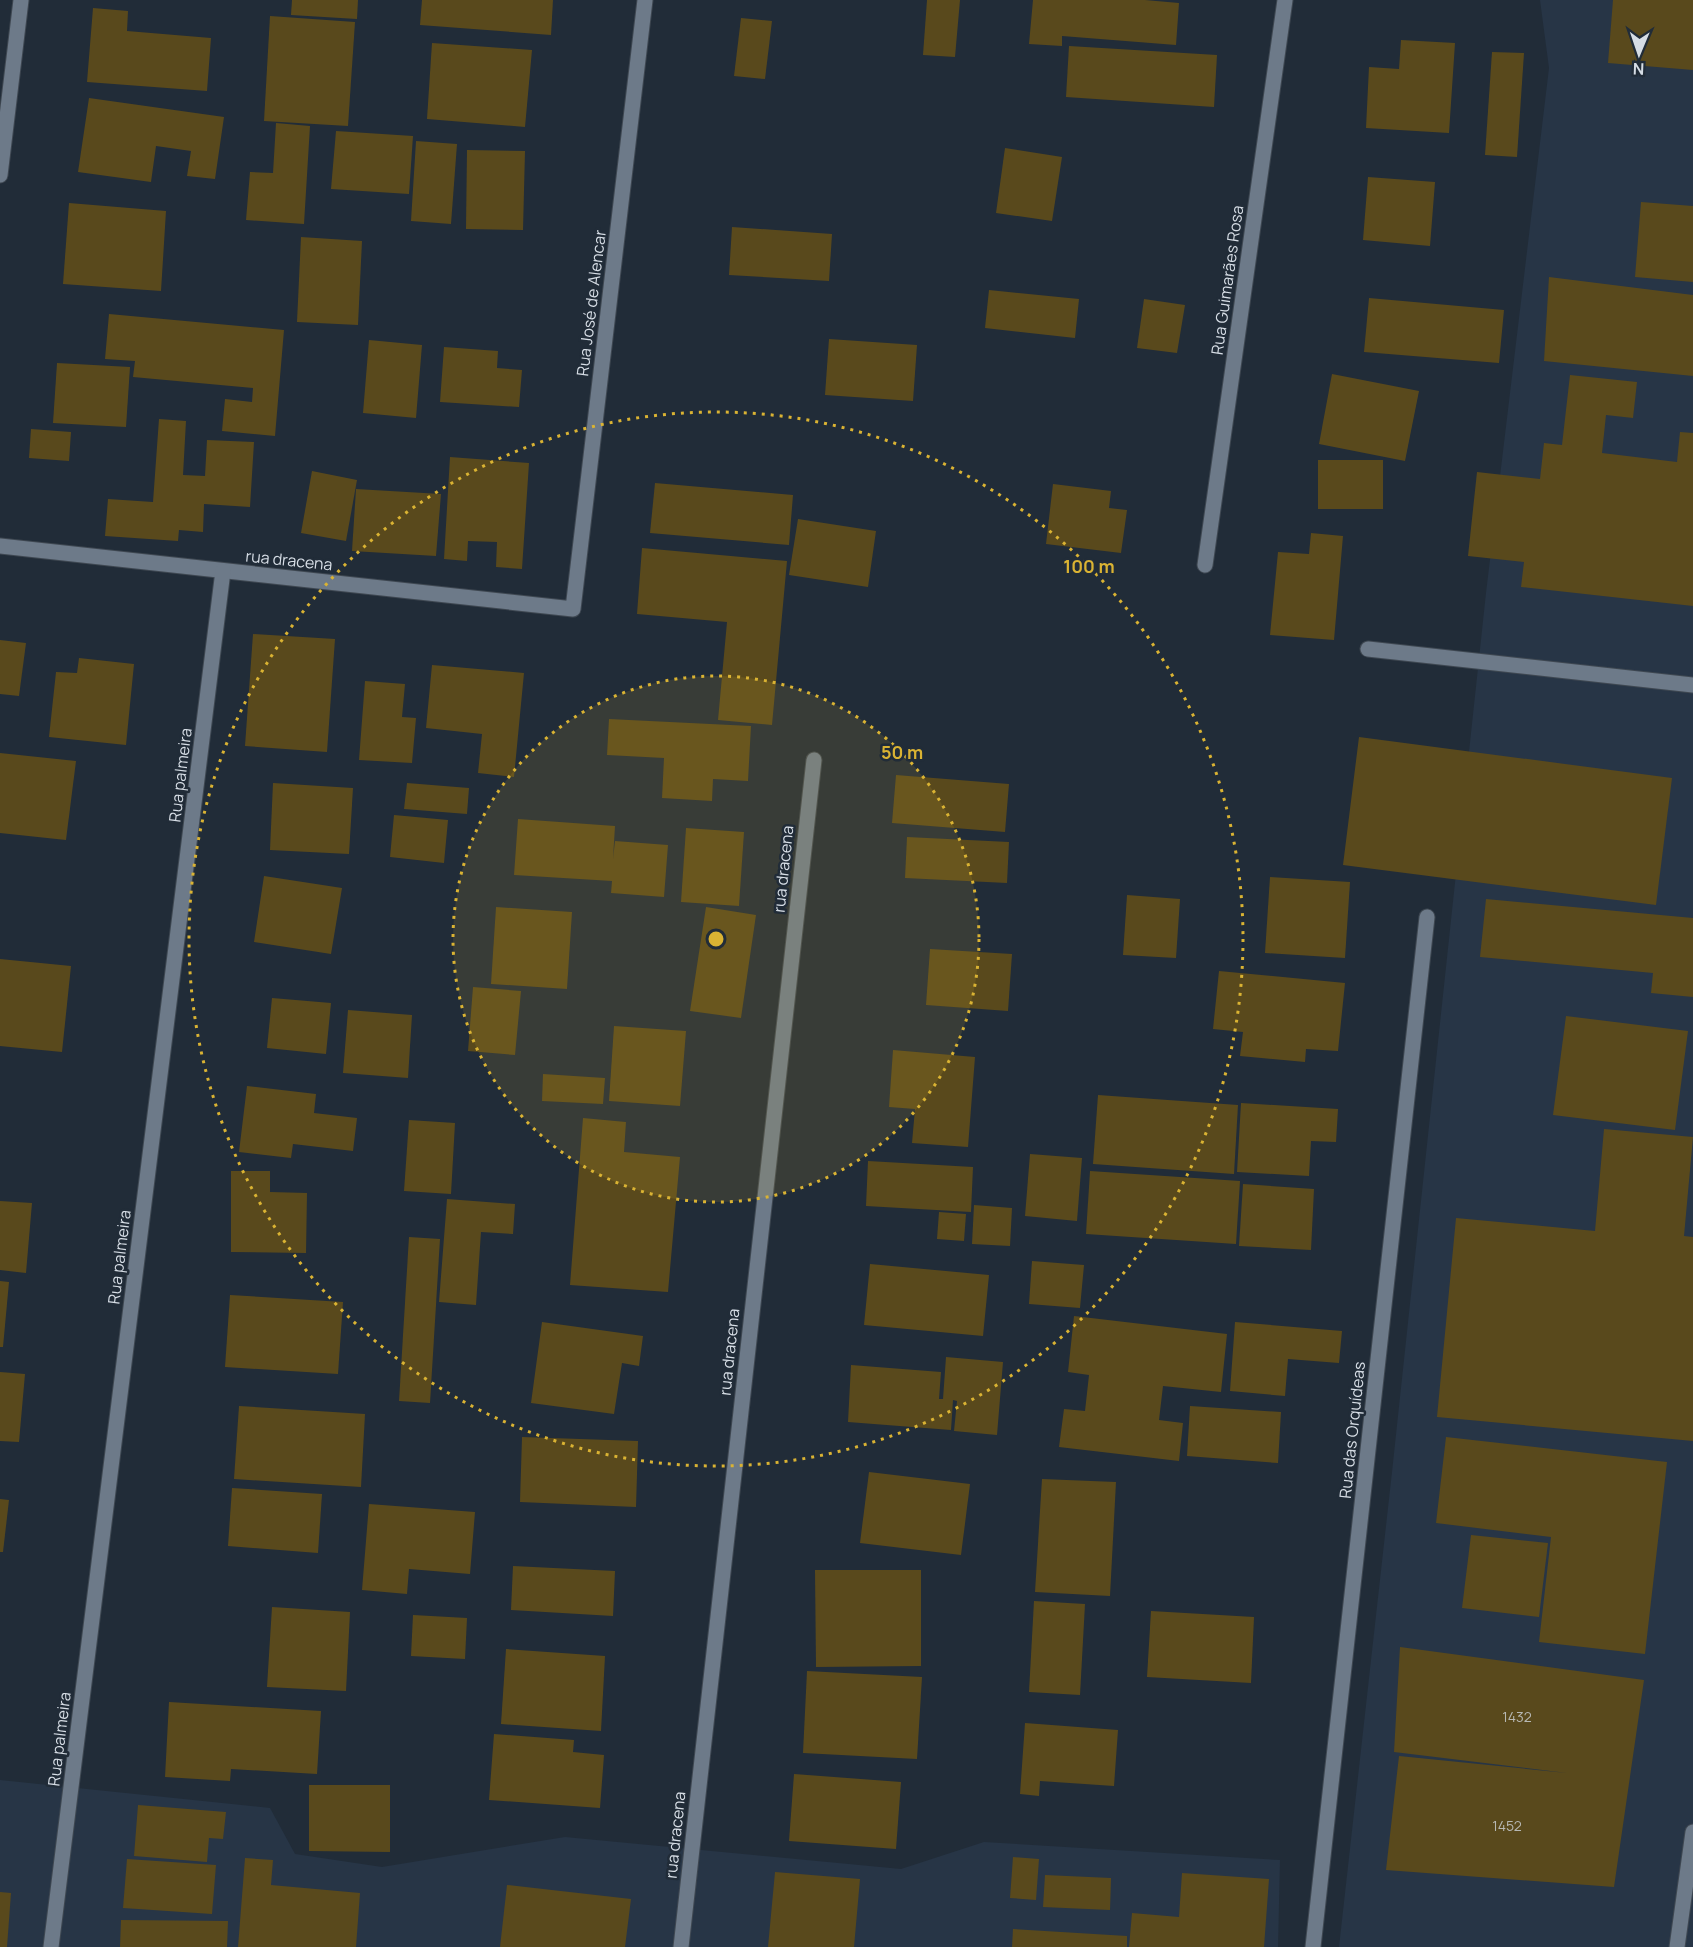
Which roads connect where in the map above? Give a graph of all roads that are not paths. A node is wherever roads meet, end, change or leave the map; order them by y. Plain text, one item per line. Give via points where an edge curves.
1 (21, 0) edge
2 (645, 0) edge
3 (1285, 0) edge
4 (0, 175) edge
5 (0, 546) edge
6 (1205, 565) dead end
7 (223, 571) junction
8 (573, 609) joint
9 (1368, 649) dead end
10 (1693, 685) edge
11 (814, 760) dead end
12 (1427, 917) dead end
13 (1693, 1832) edge
14 (51, 1947) edge
15 (681, 1947) edge
16 (1313, 1947) edge
17 (1677, 1947) edge

1 - 4 street
2 - 8 street, Rua José de Alencar
3 - 6 street, Rua Guimarães Rosa
5 - 7 street, rua dracena
7 - 8 street, rua dracena
7 - 14 street, Rua palmeira
9 - 10 street
11 - 15 street, rua dracena
12 - 16 street, Rua das Orquídeas
13 - 17 street

